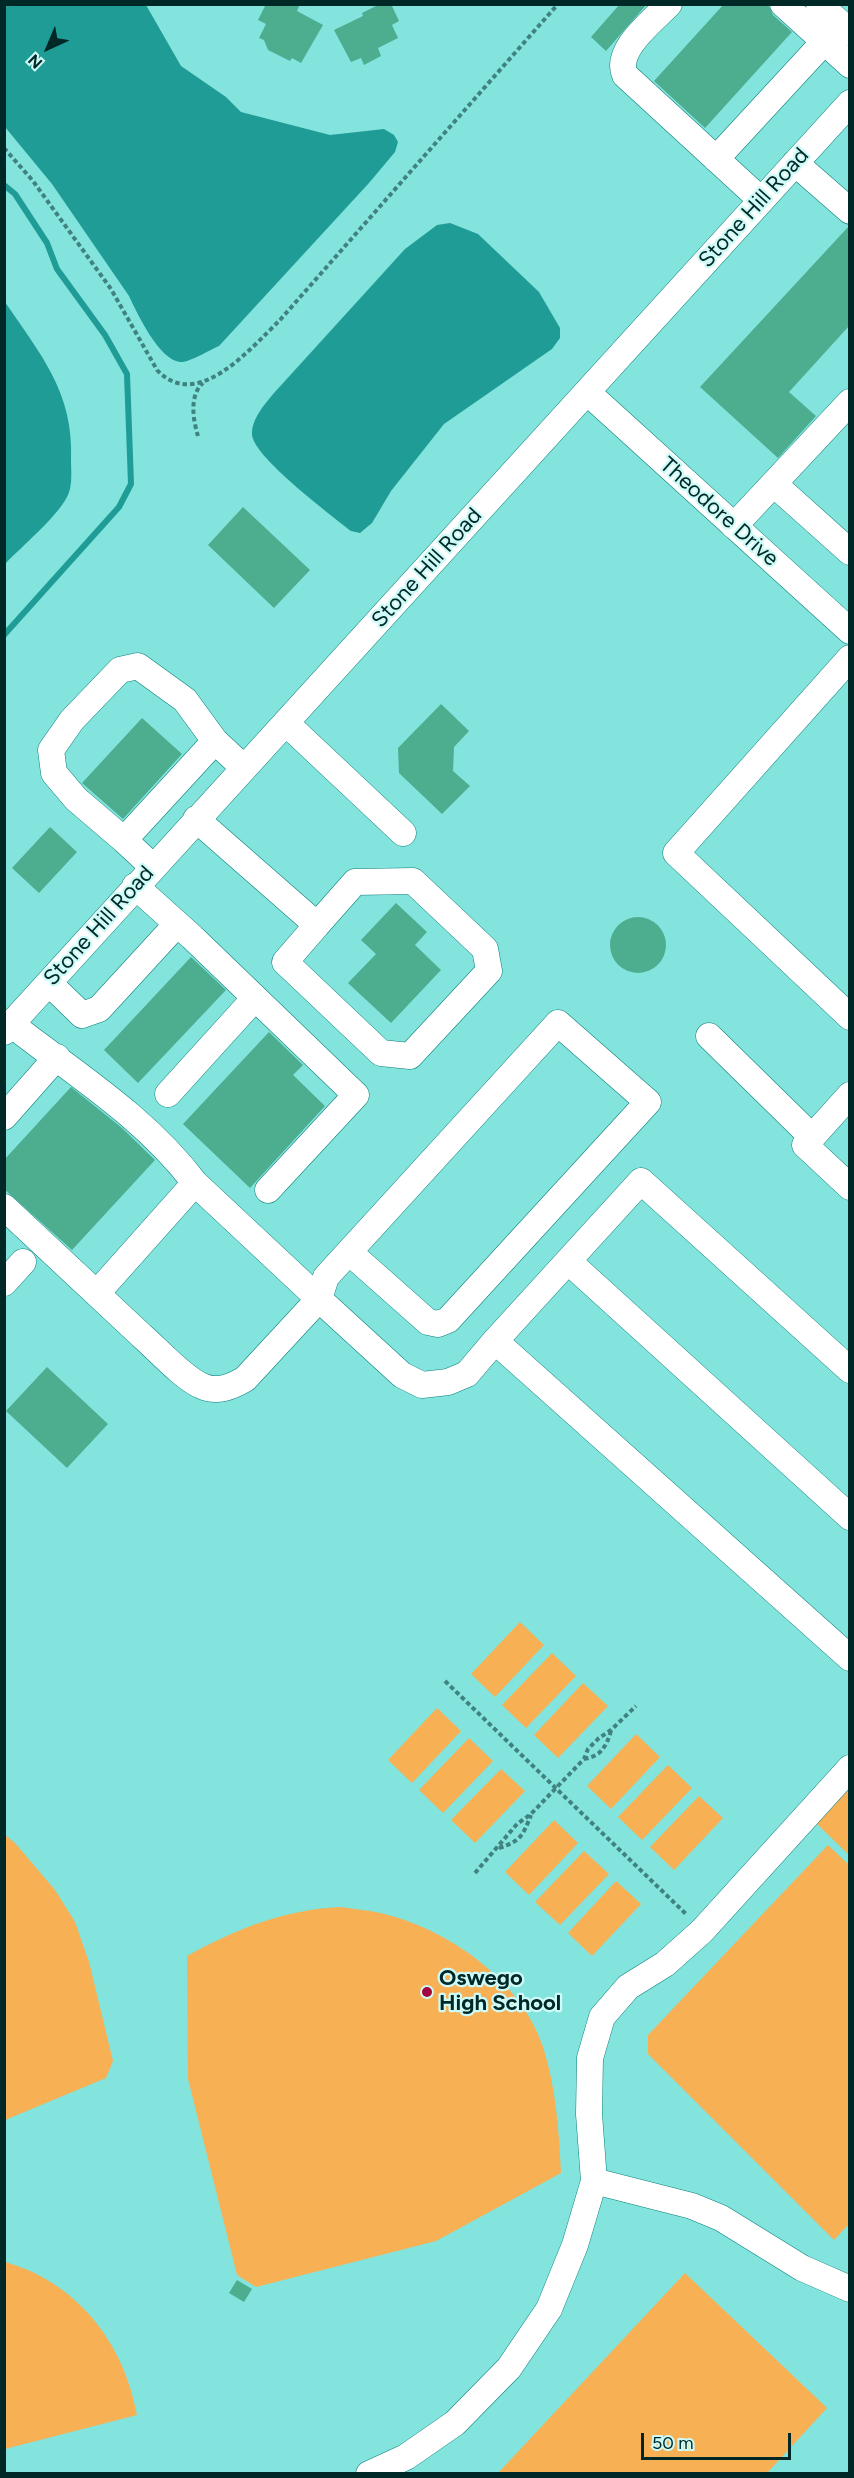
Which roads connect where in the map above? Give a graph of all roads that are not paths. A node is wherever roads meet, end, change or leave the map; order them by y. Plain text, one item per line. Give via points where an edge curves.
1 (669, 4) edge
2 (783, 4) edge
3 (819, 4) edge
4 (840, 27) edge
5 (849, 65) edge
6 (849, 103) edge
7 (716, 159) junction
8 (795, 163) junction
9 (761, 200) junction
10 (849, 211) edge
11 (587, 392) junction
12 (849, 402) edge
13 (774, 484) junction
14 (734, 526) junction
15 (849, 552) edge
16 (849, 631) edge
17 (849, 658) edge
18 (286, 723) junction
19 (215, 741) junction
20 (244, 768) junction
21 (196, 819) junction
22 (402, 833) dead end
23 (124, 840) junction
24 (153, 867) junction
25 (135, 886) junction
26 (177, 924) junction
27 (317, 925) junction
28 (49, 983) junction
29 (255, 998) junction
30 (849, 1017) edge
31 (8, 1028) edge
32 (709, 1036) dead end
33 (57, 1058) junction
34 (168, 1094) dead end
35 (849, 1095) edge
36 (4, 1117) edge
37 (812, 1137) junction
38 (195, 1183) junction
39 (849, 1188) edge
40 (268, 1190) dead end
41 (4, 1207) edge
42 (349, 1252) junction
43 (568, 1261) junction
44 (23, 1263) dead end
45 (4, 1282) edge
46 (97, 1293) junction
47 (319, 1299) junction
48 (495, 1341) junction
49 (849, 1370) edge
50 (849, 1517) edge
51 (849, 1658) edge
52 (849, 1768) edge
53 (594, 2181) junction
54 (849, 2289) edge
55 (369, 2474) edge

1 - 7 street via 626,51 622,68 630,82
2 - 4 street
3 - 4 street
4 - 5 street
4 - 7 street
6 - 8 street, Stone Hill Road
7 - 9 street
8 - 9 street, Stone Hill Road
8 - 10 street
9 - 11 street, Stone Hill Road
11 - 14 street, Theodore Drive
11 - 18 street, Stone Hill Road
12 - 13 street
13 - 14 street
13 - 15 street
14 - 16 street, Theodore Drive
17 - 30 street via 676,853
18 - 20 street, Stone Hill Road
18 - 22 street
19 - 20 street
19 - 23 street
19 - 23 street via 185,700 138,666 120,670 72,720 51,750 54,773 76,799
20 - 21 street, Stone Hill Road
21 - 24 street, Stone Hill Road
21 - 27 street
23 - 24 street
24 - 25 street, Stone Hill Road
25 - 26 street
25 - 28 street, Stone Hill Road
26 - 28 street via 99,1009 82,1015
26 - 29 street
27 - 27 street via 285,962 381,1053 411,1056 489,971 485,949 413,881 355,882
28 - 31 street, Stone Hill Road
29 - 34 street
29 - 40 street via 356,1095
31 - 33 street
32 - 37 street
33 - 36 street
33 - 38 street via 99,1088 175,1157
35 - 37 street
37 - 39 street via 805,1145
38 - 46 street
38 - 47 street
41 - 46 street
42 - 42 street via 558,1023 648,1102 448,1320 428,1322
42 - 47 street via 326,1277
43 - 48 street
43 - 49 street via 641,1180
43 - 50 street
44 - 45 street
46 - 47 street via 175,1366 201,1386 214,1389 230,1388 245,1379
47 - 48 street via 402,1375 422,1385 448,1382 467,1374
48 - 51 street
52 - 53 street via 702,1931 665,1964 628,1987 602,2017 590,2058
53 - 54 street via 692,2206 721,2218 802,2268
53 - 55 street via 575,2245 549,2309 509,2368 455,2424 406,2457

